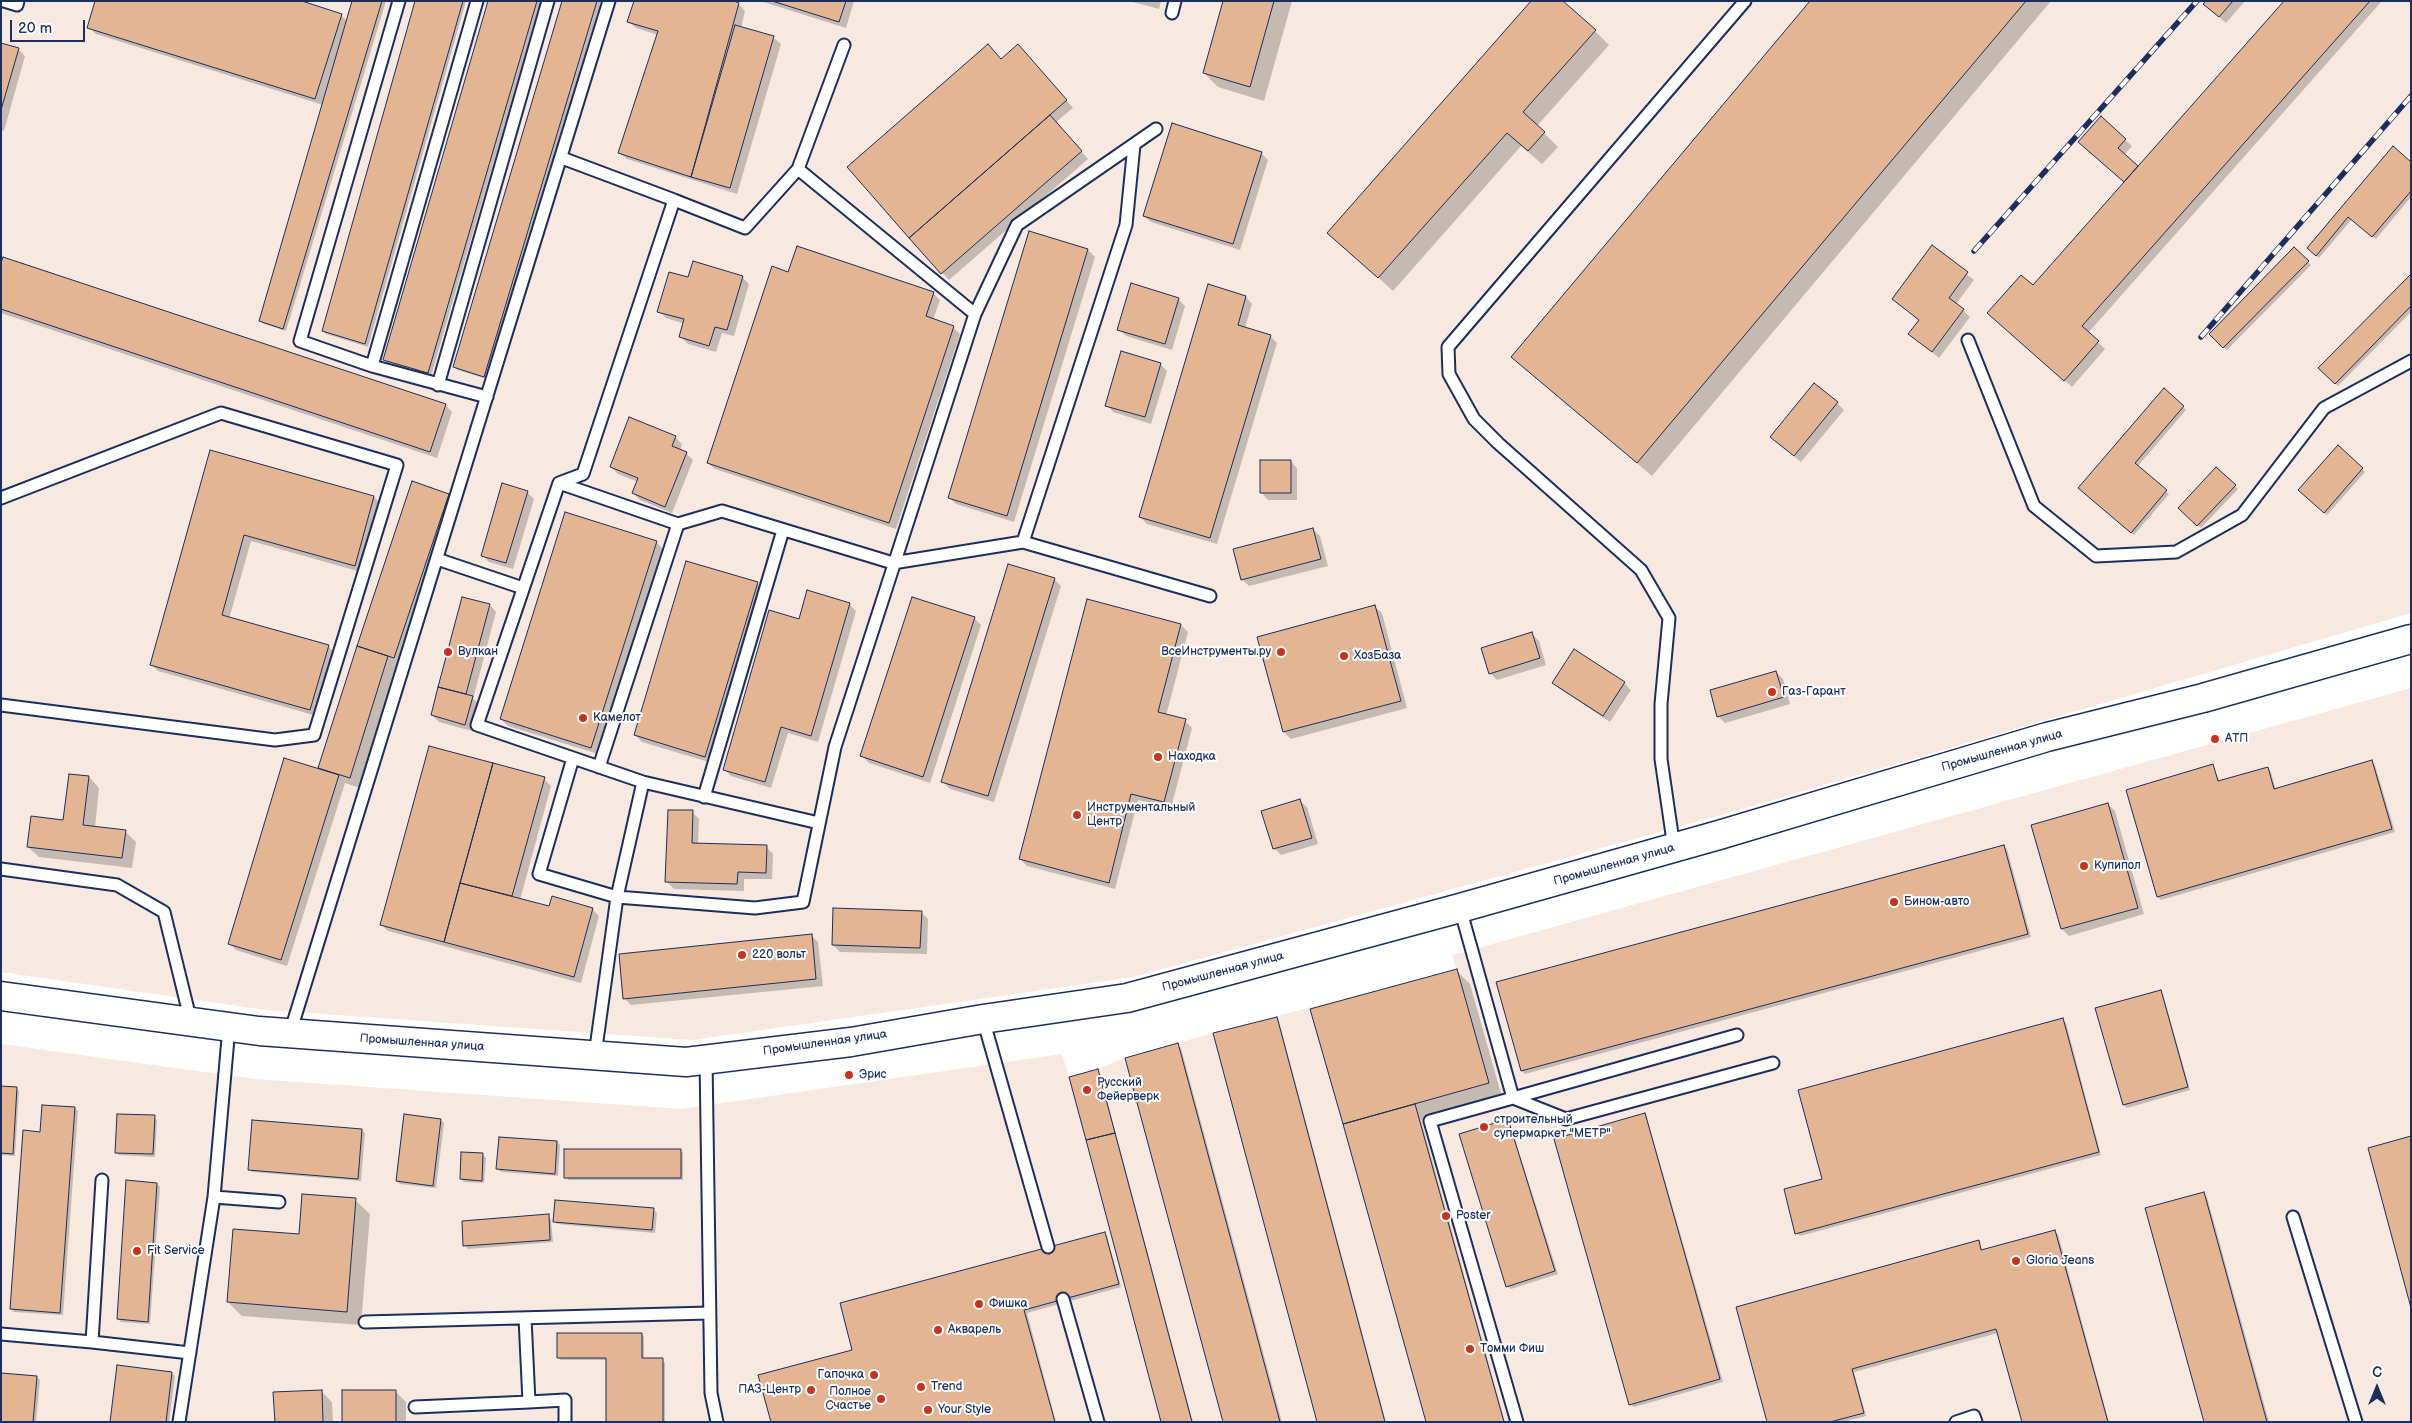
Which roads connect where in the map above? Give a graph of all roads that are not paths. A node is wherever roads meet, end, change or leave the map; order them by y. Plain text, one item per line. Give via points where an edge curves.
1 (4, 1) edge
2 (18, 1) edge
3 (399, 1) edge
4 (477, 1) edge
5 (548, 1) edge
6 (609, 1) edge
7 (1745, 1) edge
8 (844, 45) dead end
9 (1156, 129) dead end
10 (1134, 144) junction
11 (562, 158) junction
12 (798, 169) junction
13 (674, 200) junction
14 (975, 314) junction
15 (1968, 340) dead end
16 (2411, 361) edge
17 (372, 366) junction
18 (438, 385) junction
19 (487, 396) junction
20 (559, 483) junction
21 (1, 498) edge
22 (678, 524) junction
23 (784, 530) junction
24 (1023, 542) junction
25 (437, 559) junction
26 (893, 563) junction
27 (523, 588) junction
28 (1210, 596) dead end
29 (2411, 639) edge
30 (1, 705) edge
31 (573, 758) junction
32 (599, 767) junction
33 (644, 782) junction
34 (704, 797) junction
35 (819, 823) junction
36 (1674, 848) junction
37 (1, 869) edge
38 (617, 897) junction
39 (1460, 908) junction
40 (1, 996) edge
41 (983, 1019) junction
42 (190, 1022) junction
43 (229, 1027) junction
44 (290, 1033) junction
45 (1738, 1035) dead end
46 (595, 1055) junction
47 (706, 1059) junction
48 (1774, 1063) dead end
49 (1513, 1098) junction
50 (102, 1180) dead end
51 (214, 1197) junction
52 (279, 1202) dead end
53 (2293, 1217) dead end
54 (1048, 1247) dead end
55 (1063, 1300) dead end
56 (710, 1313) junction
57 (526, 1318) junction
58 (365, 1322) dead end
59 (1, 1334) edge
60 (92, 1342) junction
61 (190, 1353) junction
62 (529, 1402) junction
63 (415, 1407) dead end
64 (179, 1422) edge
65 (565, 1422) edge
66 (717, 1422) edge
67 (1098, 1422) edge
68 (1517, 1422) edge
69 (1956, 1422) edge
70 (1976, 1422) edge
71 (2356, 1422) edge

1 - 2 lane via 17,5
3 - 17 lane via 300,342
4 - 17 lane
5 - 18 lane
6 - 11 lane
7 - 36 lane via 1448,347 1449,374 1474,419 1641,570 1670,618 1661,704 1661,759
8 - 12 lane
9 - 10 lane
10 - 14 lane via 1017,225
10 - 24 lane via 1126,225
11 - 13 lane
11 - 19 lane
12 - 13 lane via 744,228
12 - 14 lane
13 - 20 lane via 583,474
14 - 26 lane
15 - 16 lane via 2034,506 2096,556 2176,552 2242,515 2324,408
17 - 18 lane
18 - 19 lane
19 - 25 lane
20 - 22 lane
20 - 27 lane
21 - 30 lane via 221,413 397,465 314,735 275,740
22 - 23 lane via 722,511
22 - 32 lane
23 - 26 lane
23 - 34 lane
24 - 26 lane
24 - 28 lane
25 - 27 lane
25 - 44 lane
26 - 35 lane via 835,747
27 - 31 lane via 477,725
29 - 36 main road, Промышленная улица via 2203,698 2047,737
31 - 32 lane
31 - 38 lane via 538,874
32 - 33 lane
33 - 34 lane
33 - 38 lane
34 - 35 lane
35 - 38 lane via 803,902 755,908
36 - 39 main road, Промышленная улица
37 - 42 lane via 117,885 164,912
38 - 46 lane
39 - 41 main road, Промышленная улица via 1127,998
39 - 49 lane
40 - 42 main road, Промышленная улица
41 - 47 main road, Промышленная улица via 851,1042
41 - 54 lane
42 - 43 main road, Промышленная улица
43 - 44 main road, Промышленная улица
43 - 51 lane
44 - 46 main road, Промышленная улица
45 - 49 lane
46 - 47 main road, Промышленная улица via 686,1062
47 - 56 lane
48 - 49 lane via 1566,1119
49 - 68 lane via 1430,1121
50 - 60 lane
51 - 52 lane
51 - 61 lane
53 - 71 lane
55 - 67 lane
56 - 57 lane
56 - 66 lane via 711,1393
57 - 58 lane
57 - 62 lane
59 - 60 lane
60 - 61 lane
61 - 64 lane
62 - 63 lane
62 - 65 lane via 565,1400
69 - 70 lane via 1974,1416

